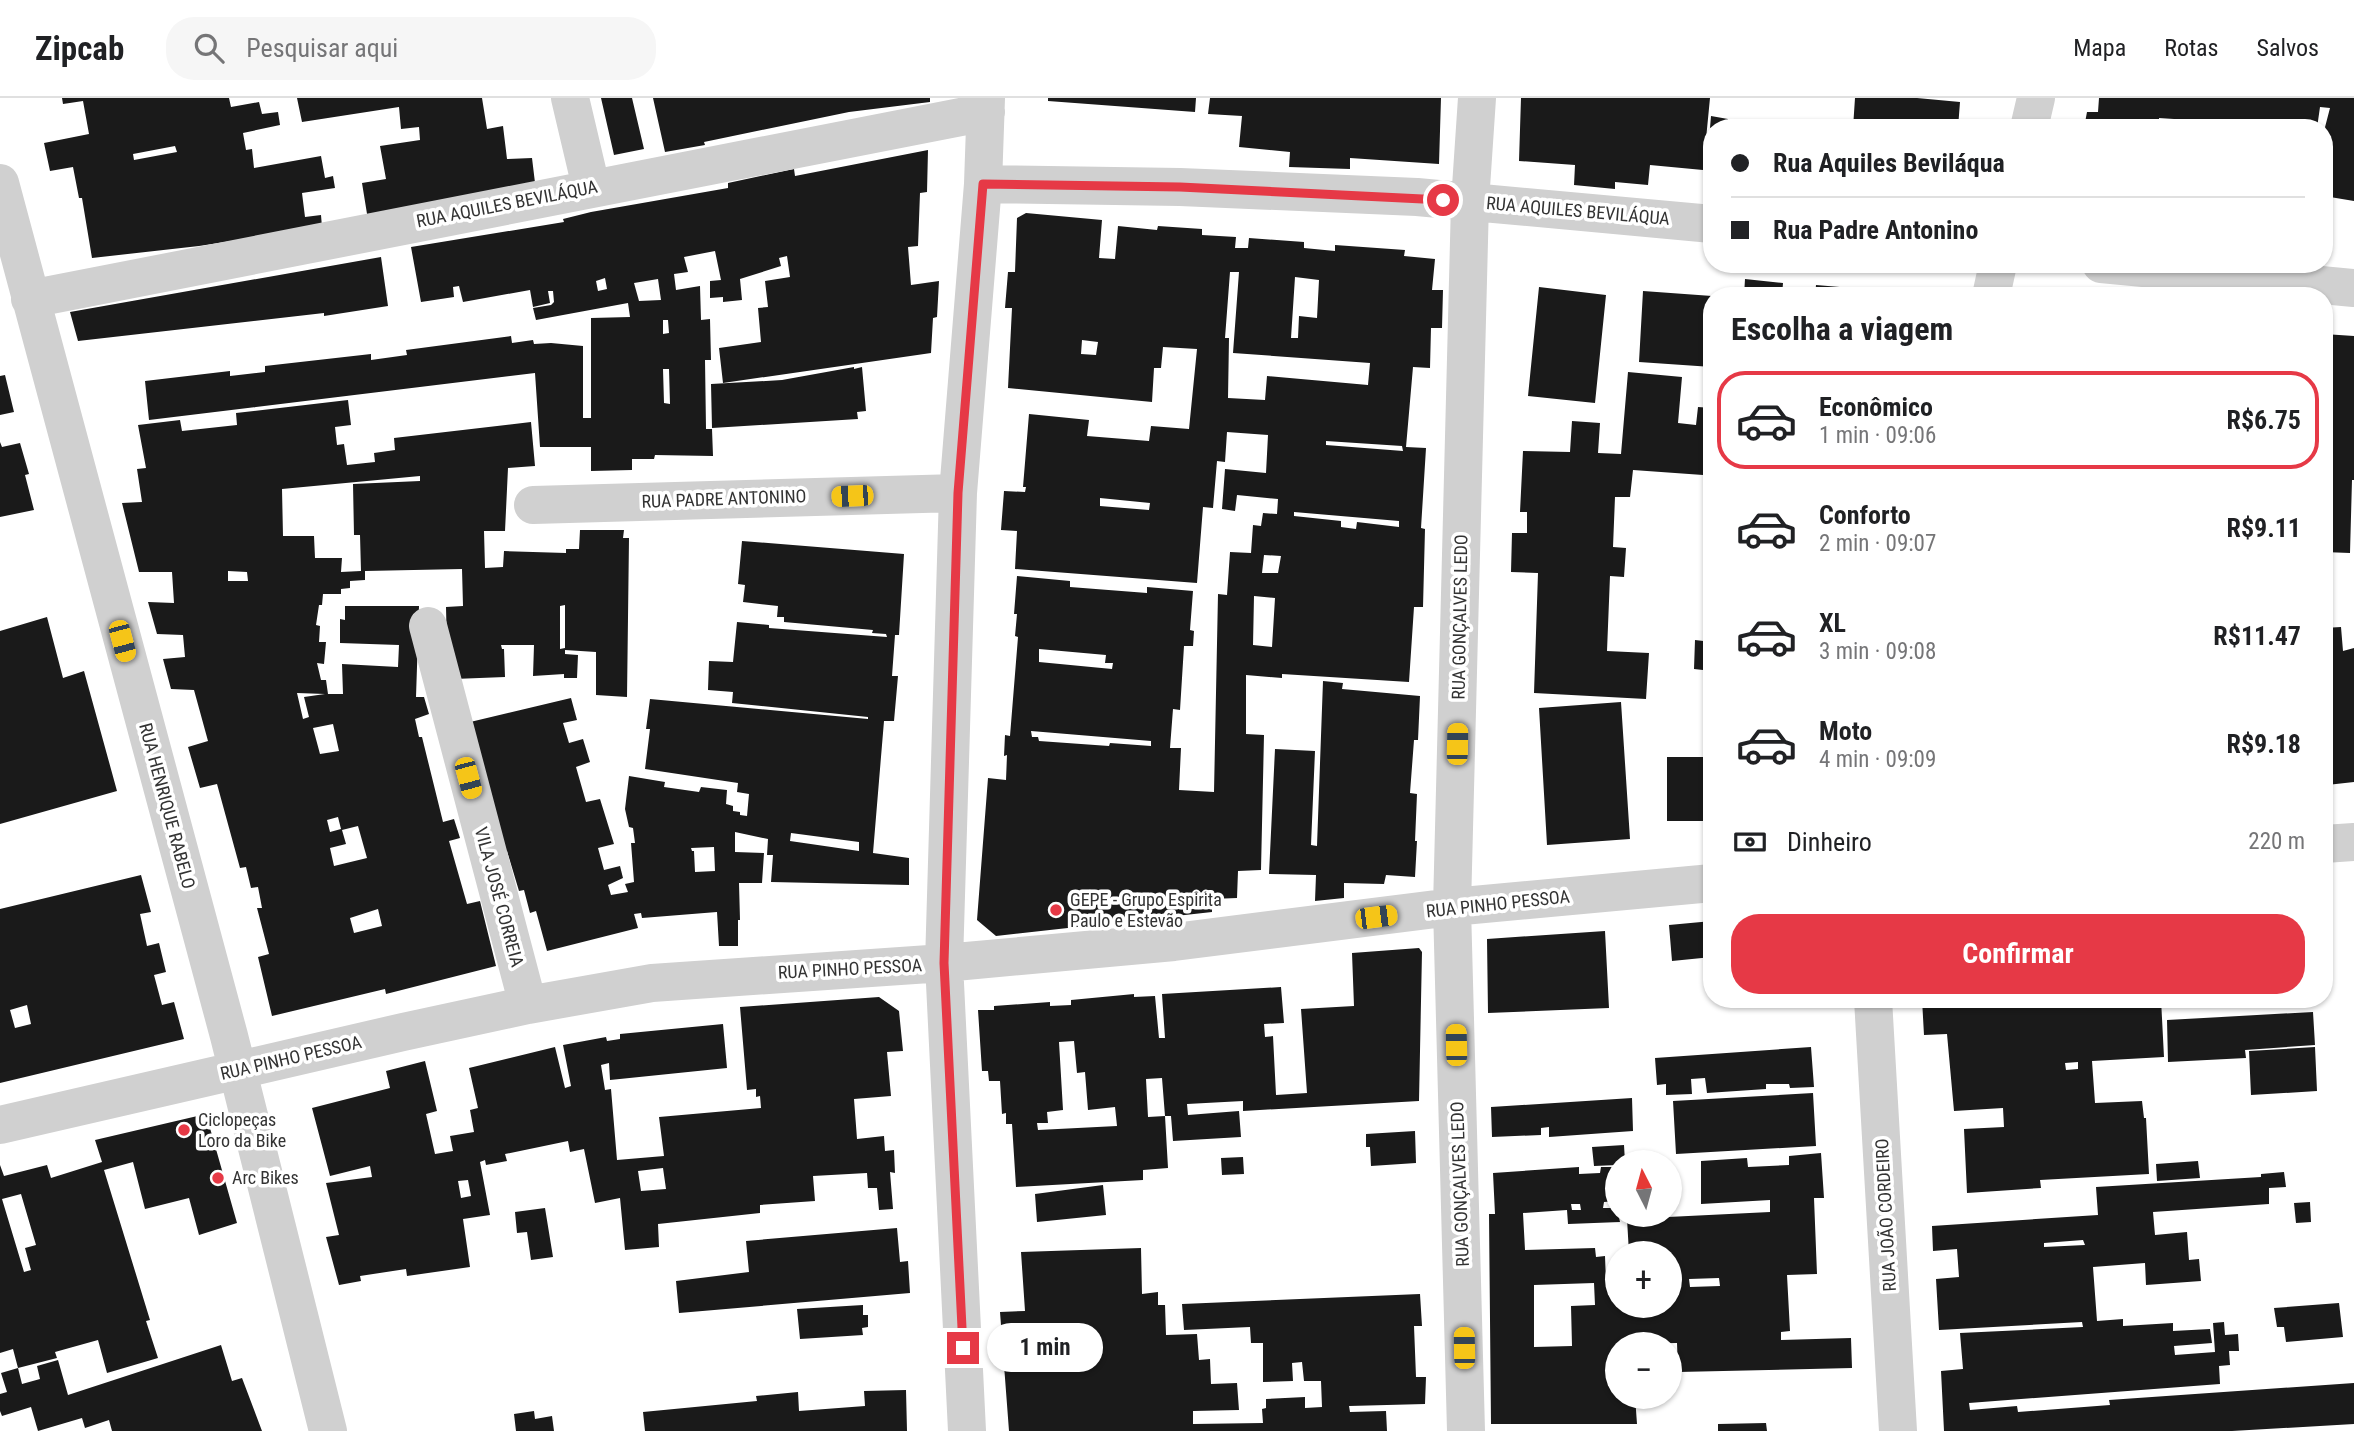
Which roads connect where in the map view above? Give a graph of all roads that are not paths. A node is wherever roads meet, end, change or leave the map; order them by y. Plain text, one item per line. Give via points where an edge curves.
1 (570, 98) edge
2 (1477, 98) edge
3 (2036, 98) edge
4 (986, 105) edge
5 (2031, 119) edge
6 (0, 183) edge
7 (983, 184) junction
8 (591, 187) junction
9 (1470, 202) junction
10 (1703, 223) edge
11 (2196, 273) edge
12 (2354, 288) edge
13 (30, 299) junction
14 (958, 493) junction
15 (533, 505) dead end
16 (428, 626) dead end
17 (2354, 842) edge
18 (2333, 843) edge
19 (1703, 884) edge
20 (1452, 907) junction
21 (944, 963) junction
22 (528, 1005) junction
23 (1874, 1008) edge
24 (237, 1070) junction
25 (0, 1125) edge
26 (328, 1431) edge
27 (967, 1431) edge
28 (1466, 1431) edge
29 (1898, 1431) edge

1 - 8 street
2 - 9 street, RUA GONÇALVES LEDO
3 - 5 street
4 - 7 street
4 - 8 street, RUA AQUILES BEVILÁQUA
6 - 13 street, RUA HENRIQUE RABELO
7 - 9 street, RUA AQUILES BEVILÁQUA via 1180,187
7 - 14 street
8 - 13 street, RUA AQUILES BEVILÁQUA
9 - 10 street, RUA AQUILES BEVILÁQUA
9 - 20 street, RUA GONÇALVES LEDO
11 - 12 street
13 - 24 street, RUA HENRIQUE RABELO
14 - 15 street, RUA PADRE ANTONINO
14 - 21 street
16 - 22 street, VILA JOSÉ CORREIA
17 - 18 street
19 - 20 street, RUA PINHO PESSOA
20 - 21 street, RUA PINHO PESSOA via 1174,942
20 - 28 street, RUA GONÇALVES LEDO
21 - 22 street, RUA PINHO PESSOA via 652,983
21 - 27 street
22 - 24 street, RUA PINHO PESSOA
23 - 29 street, RUA JOÃO CORDEIRO
24 - 25 street, RUA PINHO PESSOA
24 - 26 street, RUA HENRIQUE RABELO

